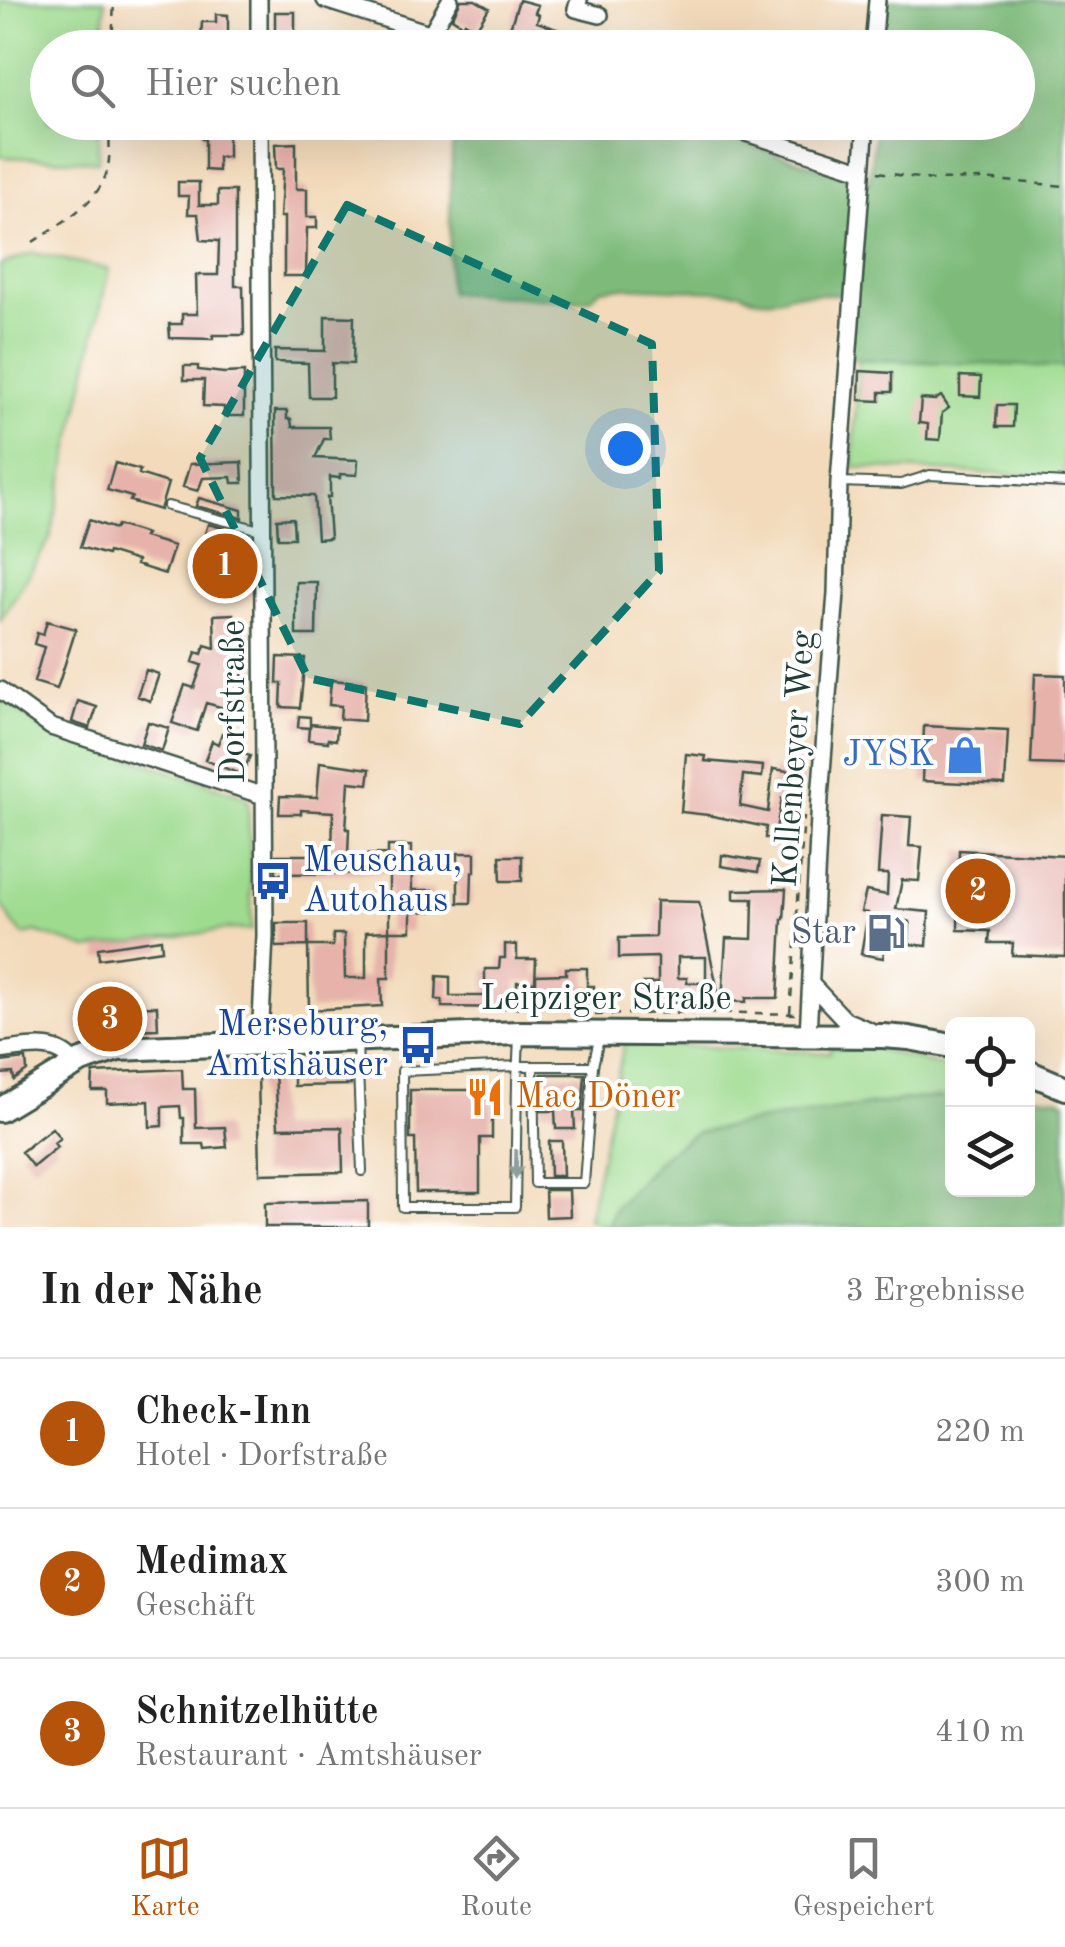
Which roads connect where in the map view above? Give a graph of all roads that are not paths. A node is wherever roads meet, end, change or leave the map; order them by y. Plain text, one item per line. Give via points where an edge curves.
1 (259, 0) edge
2 (326, 0) edge
3 (450, 0) edge
4 (579, 0) edge
5 (878, 0) edge
6 (600, 15) dead end
7 (259, 30) edge
8 (422, 30) edge
9 (434, 30) edge
10 (875, 30) edge
11 (260, 140) edge
12 (768, 140) edge
13 (864, 140) edge
14 (861, 170) junction
15 (839, 482) junction
16 (1065, 483) edge
17 (168, 506) dead end
18 (264, 531) junction
19 (0, 690) edge
20 (264, 796) junction
21 (811, 984) junction
22 (519, 1033) junction
23 (600, 1034) junction
24 (808, 1035) junction
25 (884, 1036) junction
26 (357, 1038) junction
27 (260, 1042) junction
28 (945, 1045) edge
29 (0, 1051) edge
30 (75, 1064) junction
31 (519, 1066) junction
32 (533, 1066) junction
33 (593, 1066) junction
34 (1035, 1075) edge
35 (1065, 1088) edge
36 (0, 1110) edge
37 (362, 1170) dead end

1 - 7 street
2 - 8 street
3 - 9 street
4 - 6 street via 576,9
5 - 10 street
11 - 18 street, Dorfstraße
12 - 14 street
13 - 14 street
14 - 15 street
15 - 16 lane via 901,484 930,476
15 - 21 street, Kollenbeyer Weg
17 - 18 lane
18 - 20 street, Dorfstraße
19 - 20 street via 51,727
20 - 27 street, Dorfstraße
21 - 24 street, Kollenbeyer Weg
21 - 25 street via 845,1020
22 - 23 main road, Leipziger Straße
22 - 26 main road, Leipziger Straße
22 - 31 lane
23 - 24 main road, Leipziger Straße
23 - 33 lane
24 - 25 main road, Leipziger Straße
25 - 28 main road, Leipziger Straße
26 - 27 main road, Leipziger Straße
26 - 37 lane
27 - 30 main road, Leipziger Straße via 118,1048
29 - 30 street via 45,1046
30 - 36 main road, Leipziger Straße
31 -> 31 lane via 516,1206 404,1207 402,1071
31 - 32 lane
32 - 33 lane
32 - 33 lane via 535,1183 584,1182
34 - 35 main road

